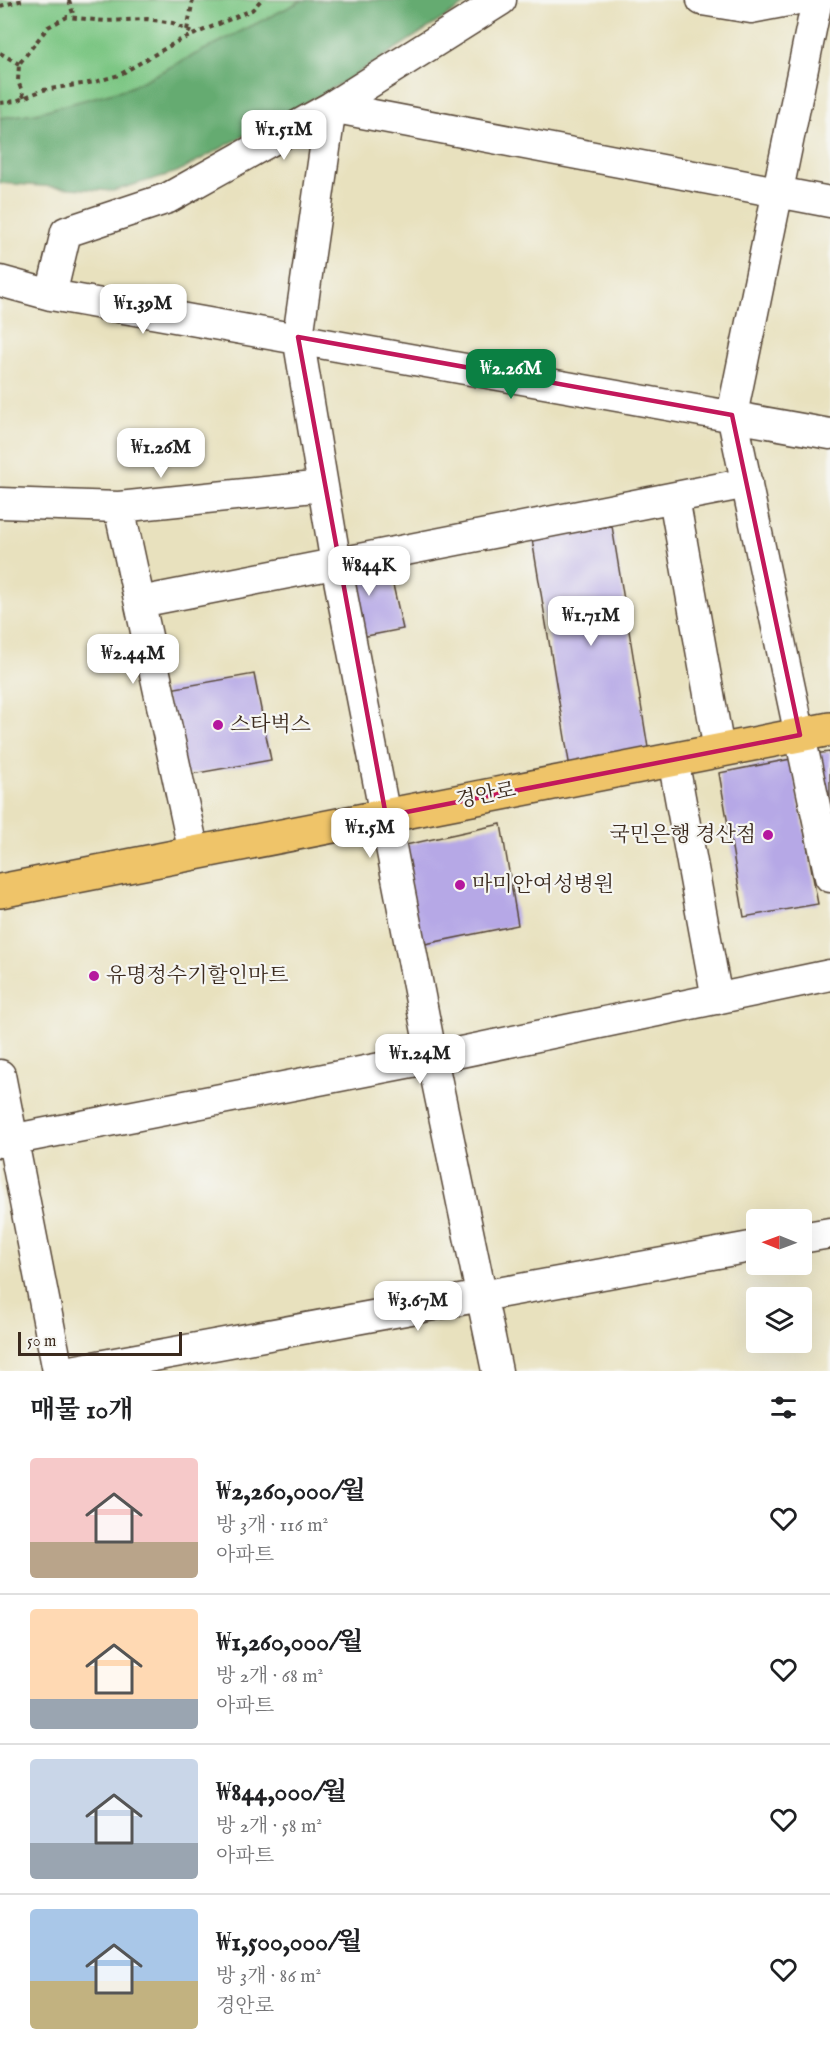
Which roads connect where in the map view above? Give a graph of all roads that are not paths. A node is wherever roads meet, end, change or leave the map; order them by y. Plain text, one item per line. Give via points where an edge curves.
1 (501, 0) edge
2 (702, 0) edge
3 (793, 0) edge
4 (817, 0) edge
5 (330, 107) junction
6 (780, 192) junction
7 (830, 202) edge
8 (0, 281) edge
9 (51, 294) junction
10 (298, 337) junction
11 (732, 415) junction
12 (830, 434) edge
13 (747, 483) junction
14 (323, 486) junction
15 (674, 498) junction
16 (0, 503) edge
17 (119, 507) junction
18 (336, 564) junction
19 (140, 602) junction
20 (815, 732) edge
21 (718, 750) junction
22 (673, 759) junction
23 (386, 816) junction
24 (194, 853) junction
25 (830, 877) edge
26 (0, 891) edge
27 (830, 975) edge
28 (717, 999) junction
29 (432, 1059) junction
30 (0, 1075) edge
31 (6, 1141) edge
32 (830, 1233) edge
33 (812, 1236) edge
34 (746, 1248) edge
35 (482, 1296) junction
36 (58, 1371) edge
37 (71, 1371) edge
38 (497, 1371) edge

1 - 5 street
2 - 3 street via 751,8
4 - 6 street
5 - 6 street
5 - 9 street via 168,198 66,232
5 - 10 street
6 - 7 street
6 - 11 street
8 - 9 street
9 - 10 street
10 - 11 street
10 - 14 street
11 - 12 street
11 - 13 street
13 - 15 street
13 - 20 street
14 - 17 street
14 - 18 street
15 - 18 street
15 - 21 street
16 - 17 street
17 - 19 street
18 - 19 street
18 - 23 street
19 - 24 street
20 - 21 main road, 경안로
20 - 25 street
21 - 22 main road, 경안로
22 - 23 main road, 경안로
22 - 28 street
23 - 24 main road, 경안로
23 - 29 street
24 - 26 main road, 경안로
27 - 28 street
28 - 29 street
29 - 31 street
29 - 35 street
30 - 31 street
31 - 36 street
32 - 33 street
34 - 35 street
35 - 37 street
35 - 38 street

